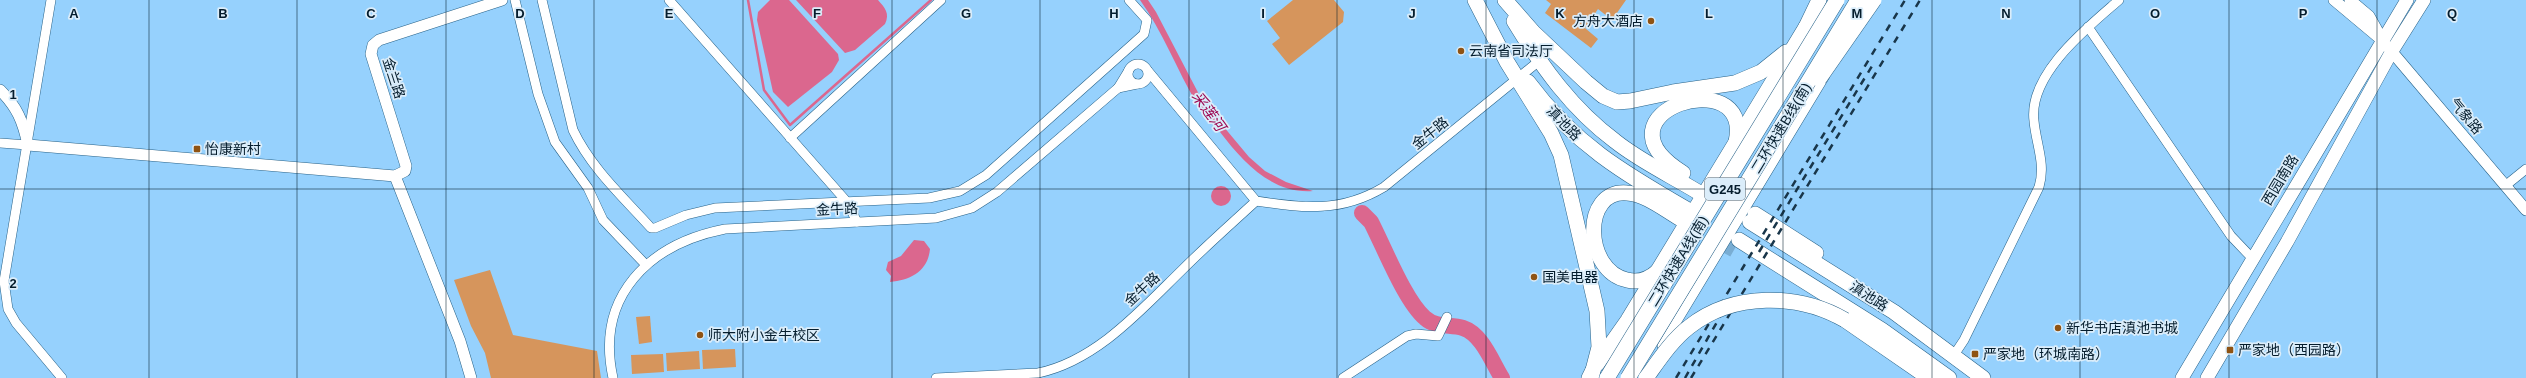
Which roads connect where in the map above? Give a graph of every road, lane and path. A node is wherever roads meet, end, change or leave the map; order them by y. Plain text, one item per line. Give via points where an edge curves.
1 (51, 0) edge
2 (502, 0) edge
3 (515, 0) edge
4 (542, 0) edge
5 (669, 0) edge
6 (942, 0) edge
7 (1129, 0) edge
8 (1476, 0) edge
9 (1501, 0) edge
10 (1505, 0) edge
11 (1831, 0) edge
12 (1837, 0) edge
13 (1840, 0) edge
14 (1857, 0) edge
15 (1873, 0) edge
16 (2119, 0) edge
17 (2334, 0) edge
18 (2350, 0) edge
19 (2407, 0) edge
20 (2424, 0) edge
21 (1816, 3) edge
22 (1806, 27) junction
23 (2088, 27) junction
24 (2387, 46) junction
25 (1125, 50) junction
26 (1539, 61) junction
27 (1132, 67) junction
28 (1148, 71) junction
29 (1522, 78) junction
30 (1553, 80) junction
31 (1139, 84) junction
32 (1118, 88) junction
33 (0, 90) edge
34 (1164, 90) junction
35 (1785, 120) junction
36 (790, 138) junction
37 (0, 143) edge
38 (1736, 143) junction
39 (28, 145) junction
40 (2526, 169) edge
41 (395, 176) junction
42 (2505, 186) junction
43 (1256, 201) junction
44 (847, 202) junction
45 (2526, 210) edge
46 (1752, 218) dead end
47 (857, 222) junction
48 (1737, 245) tunnel mouth
49 (2252, 258) junction
50 (646, 264) junction
51 (1658, 270) junction
52 (2, 282) edge
53 (1447, 317) dead end
54 (1954, 355) junction
55 (1590, 376) edge
56 (1940, 377) edge
57 (62, 378) edge
58 (471, 378) edge
59 (614, 378) edge
60 (936, 378) edge
61 (1343, 378) edge
62 (1607, 378) edge
63 (1610, 378) edge
64 (1627, 378) edge
65 (1643, 378) edge
66 (1646, 378) edge
67 (1983, 378) edge
68 (2182, 378) edge
69 (2207, 378) edge

1 - 39 street
2 - 41 street, 金兰路 via 379,40 373,45 371,54 406,166 405,171
3 - 50 street via 538,94 555,142 588,188 603,220
4 - 44 street via 573,130 582,149 651,228 660,228 686,215 715,208
5 - 36 street
6 - 36 street
7 - 25 street via 1147,20 1147,27 1144,34
8 - 29 main road
9 - 26 main road, 滇池路
10 - 22 main road via 1538,37 1586,82 1603,96 1620,102 1729,84 1748,78 1780,58
11 - 22 main road
12 - 62 main road, 二环快速A线(南), bridge
13 - 63 main road, G245
14 - 35 main road, 二环快速B线(南), bridge
14 - 64 main road, G245
15 - 35 main road, bridge via 1838,56
15 - 65 street
16 - 23 street
17 - 24 street, 气象路
18 - 24 street, 气象路 via 2369,16
19 - 24 main road, 西园南路
20 - 24 main road, 西园南路
21 - 22 main road
22 - 38 main road
23 - 49 street via 2231,236
23 - 54 street via 2061,53 2040,90 2033,120 2043,175 1964,340
24 - 42 street, 气象路
24 - 49 main road, 西园南路
24 - 69 main road, 西园南路 via 2287,242
25 - 27 street
25 - 44 street via 986,175 960,191 929,198
26 - 29 street, 金牛路
26 - 30 main road, 滇池路
27 - 28 street via 1142,64
27 - 31 street via 1129,78
27 - 32 street
28 - 31 street via 1147,80
28 - 34 street
29 - 30 main road via 1540,74
29 - 43 street, 金牛路 via 1431,151 1372,194 1359,200 1328,207
29 - 51 main road, 滇池路 via 1558,119 1592,150 1684,215 1626,193 1611,196 1598,210 1594,221 1594,241 1597,254 1607,269 1622,279 1632,281 1643,280
29 - 55 main road via 1526,95 1554,138 1564,166 1598,311 1599,346
30 - 38 main road, 滇池路 via 1578,109 1610,138 1636,156 1700,188 1666,161 1656,149 1654,131 1663,114 1686,100 1714,101 1727,109 1733,117 1737,126
31 - 32 street
31 - 34 street
32 - 47 street, 金牛路 via 997,192 972,208 936,218
33 - 39 street via 13,103 23,121
34 - 43 street
35 - 64 main road, 二环快速B线(南), bridge
36 - 44 street
37 - 39 street
38 - 51 main road
39 - 41 street
39 - 52 street
40 - 42 street
41 - 58 street via 460,341
42 - 45 street, 气象路
43 - 60 street, 金牛路 via 1137,313 1074,360 1038,373
44 - 47 street
46 - 54 main road, 滇池路 via 1806,245 1878,302
47 - 50 street, 金牛路 via 706,232 665,250
48 - 56 main road, 滇池路 via 1867,320
49 - 68 main road, 西园南路
50 - 59 street, 金牛路 via 627,288 612,320 609,335
51 - 55 main road via 1626,324
52 - 57 street via 8,309 16,323
53 - 61 street via 1438,336 1407,336
54 - 67 main road, 滇池路
56 - 66 main road, bridge via 1833,313 1809,304 1774,300 1732,306 1693,324 1670,345

